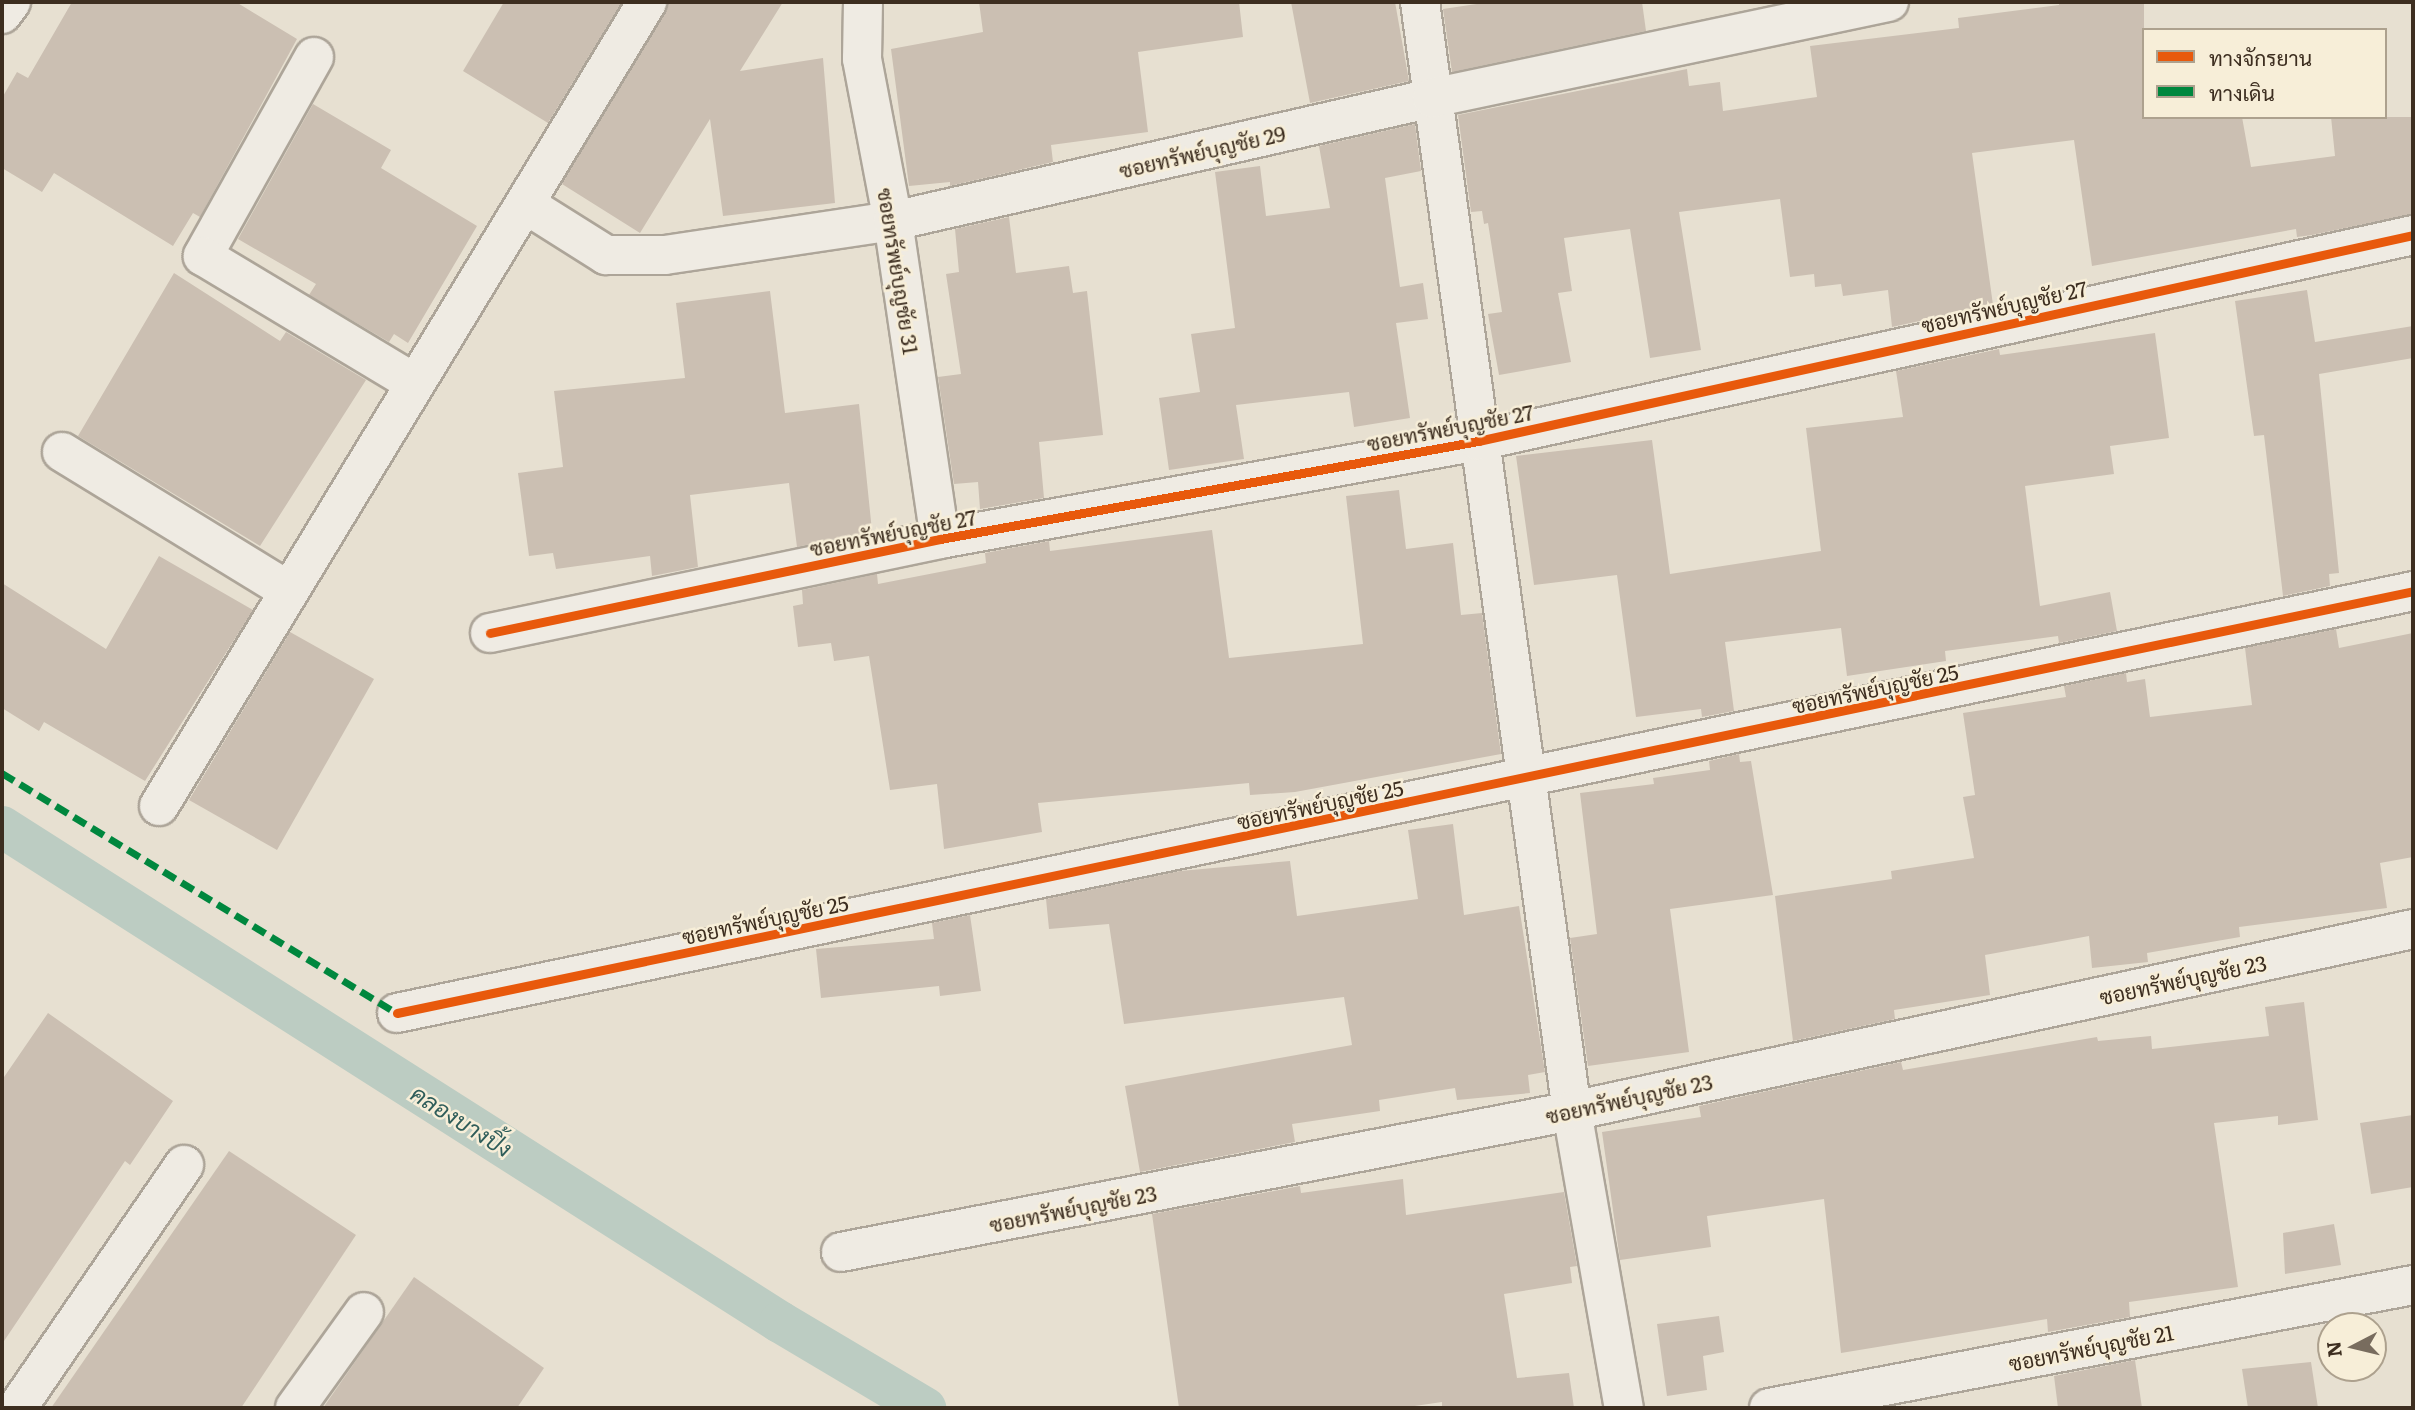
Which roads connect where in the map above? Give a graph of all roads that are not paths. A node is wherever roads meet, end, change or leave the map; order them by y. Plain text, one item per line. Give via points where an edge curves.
1 (12, 2) edge
2 (647, 2) edge
3 (863, 2) edge
4 (1420, 2) edge
5 (1889, 2) edge
6 (2, 14) edge
7 (313, 57) dead end
8 (1432, 98) junction
9 (525, 204) junction
10 (893, 221) junction
11 (2413, 234) edge
12 (414, 383) junction
13 (1478, 441) junction
14 (62, 452) dead end
15 (940, 540) junction
16 (289, 591) junction
17 (2413, 591) edge
18 (490, 633) dead end
19 (1528, 779) junction
20 (159, 806) dead end
21 (2413, 929) edge
22 (397, 1013) dead end
23 (1572, 1111) junction
24 (184, 1165) dead end
25 (841, 1252) dead end
26 (2413, 1285) edge
27 (364, 1312) dead end
28 (16, 1408) edge
29 (295, 1408) edge
30 (1624, 1408) edge
31 (1769, 1408) edge

1 - 6 street
2 - 9 street
3 - 10 street, ซอยทรัพย์บุญชัย 31 via 862,59
4 - 8 street
5 - 8 street, ซอยทรัพย์บุญชัย 29
7 - 12 street via 203,256
8 - 10 street, ซอยทรัพย์บุญชัย 29
8 - 13 street
9 - 10 street, ซอยทรัพย์บุญชัย 29 via 606,254 665,254
9 - 12 street
10 - 15 street, ซอยทรัพย์บุญชัย 31
11 - 13 street, ซอยทรัพย์บุญชัย 27
12 - 16 street
13 - 15 street, ซอยทรัพย์บุญชัย 27
13 - 19 street
14 - 16 street
15 - 18 street, ซอยทรัพย์บุญชัย 27
16 - 20 street
17 - 19 street, ซอยทรัพย์บุญชัย 25
19 - 22 street, ซอยทรัพย์บุญชัย 25
19 - 23 street
21 - 23 street, ซอยทรัพย์บุญชัย 23
23 - 25 street, ซอยทรัพย์บุญชัย 23
23 - 30 street
24 - 28 street
26 - 31 street, ซอยทรัพย์บุญชัย 21
27 - 29 street

